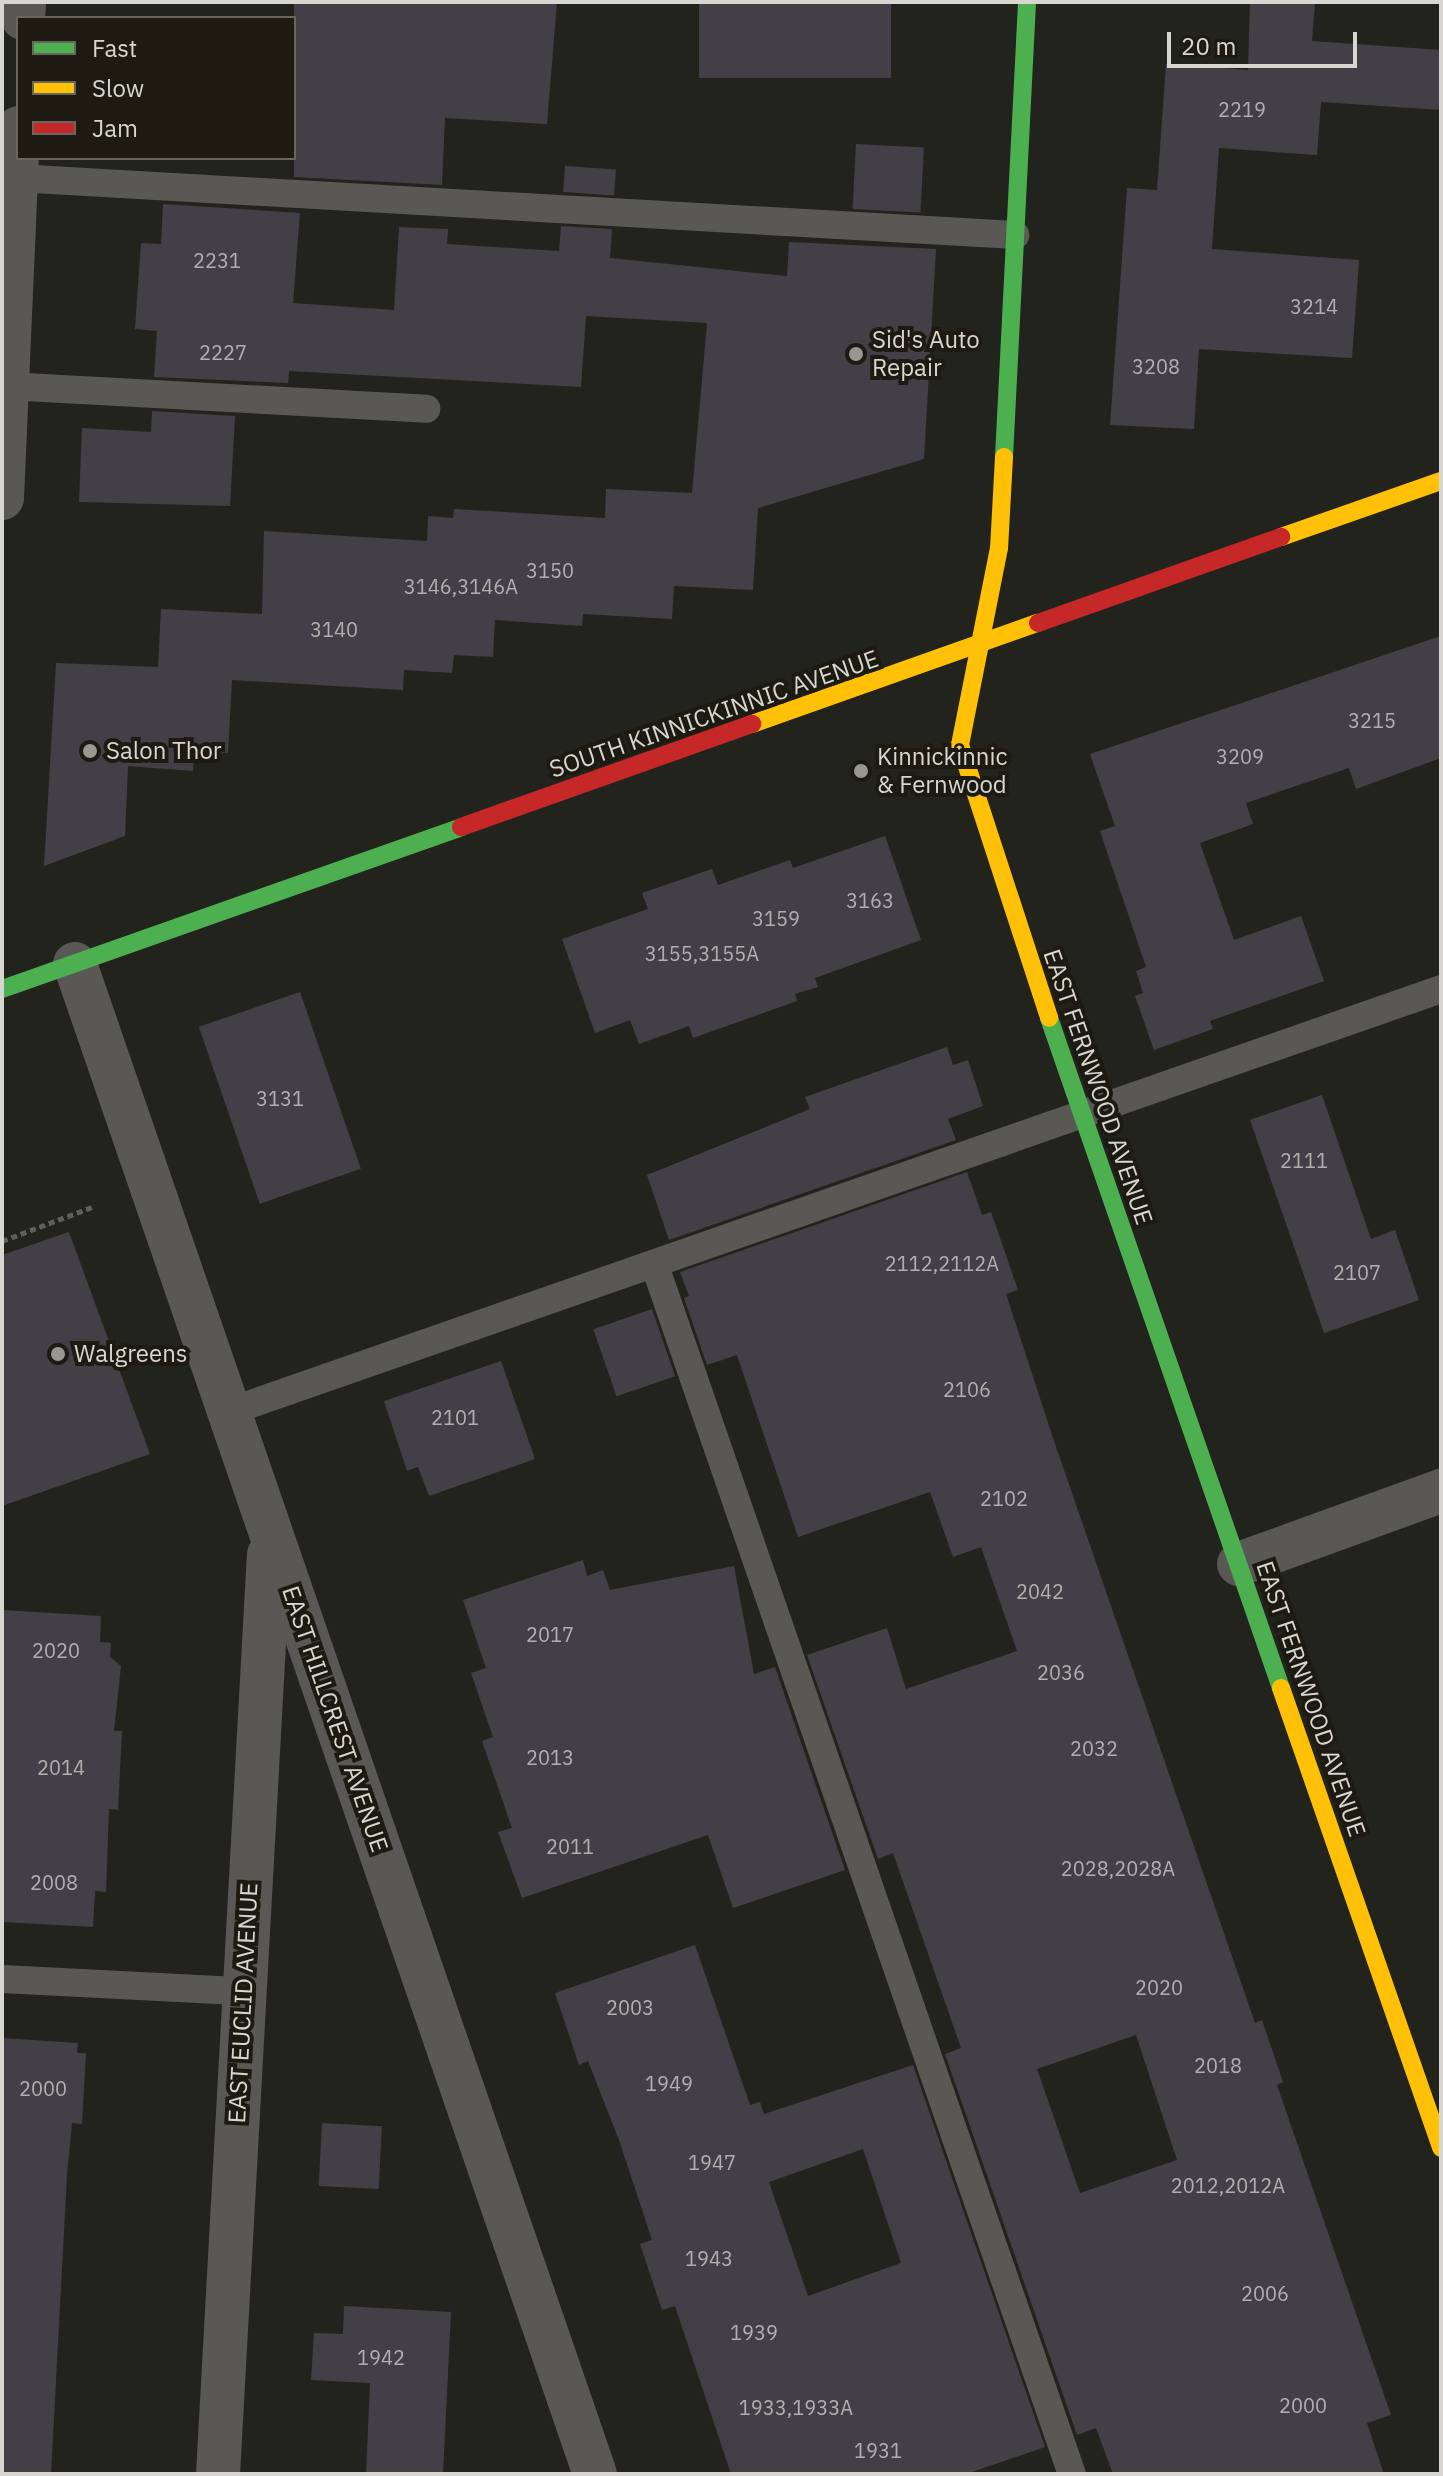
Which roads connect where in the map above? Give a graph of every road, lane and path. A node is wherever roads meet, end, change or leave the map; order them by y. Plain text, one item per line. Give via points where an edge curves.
1 (1027, 2) edge
2 (17, 160) edge
3 (16, 178) junction
4 (1015, 235) junction
5 (7, 386) junction
6 (426, 409) dead end
7 (1441, 481) edge
8 (2, 498) edge
9 (980, 647) junction
10 (75, 964) junction
11 (2, 989) edge
12 (1441, 989) edge
13 (1080, 1112) junction
14 (92, 1207) dead end
15 (2, 1241) edge
16 (655, 1266) junction
17 (228, 1412) junction
18 (1441, 1491) edge
19 (271, 1531) junction
20 (1239, 1564) junction
21 (2, 1979) edge
22 (243, 1991) junction
23 (1441, 2148) edge
24 (218, 2474) edge
25 (595, 2474) edge
26 (1072, 2474) edge

1 - 4 street, EAST FERNWOOD AVENUE
2 - 3 street
3 - 4 lane
3 - 5 street
4 - 9 street, EAST FERNWOOD AVENUE via 999,548
5 - 6 lane
5 - 8 street
7 - 9 street, SOUTH KINNICKINNIC AVENUE
9 - 10 street, SOUTH KINNICKINNIC AVENUE
9 - 13 street, EAST FERNWOOD AVENUE via 960,745
10 - 11 street, SOUTH KINNICKINNIC AVENUE
10 - 17 street, EAST HILLCREST AVENUE
12 - 13 lane
13 - 16 lane
13 - 20 street, EAST FERNWOOD AVENUE
14 - 15 path
16 - 17 lane
16 - 26 lane
17 - 19 street, EAST HILLCREST AVENUE
18 - 20 street
19 - 22 street, EAST EUCLID AVENUE
19 - 25 street, EAST HILLCREST AVENUE
20 - 23 street, EAST FERNWOOD AVENUE
21 - 22 lane
22 - 24 street, EAST EUCLID AVENUE

